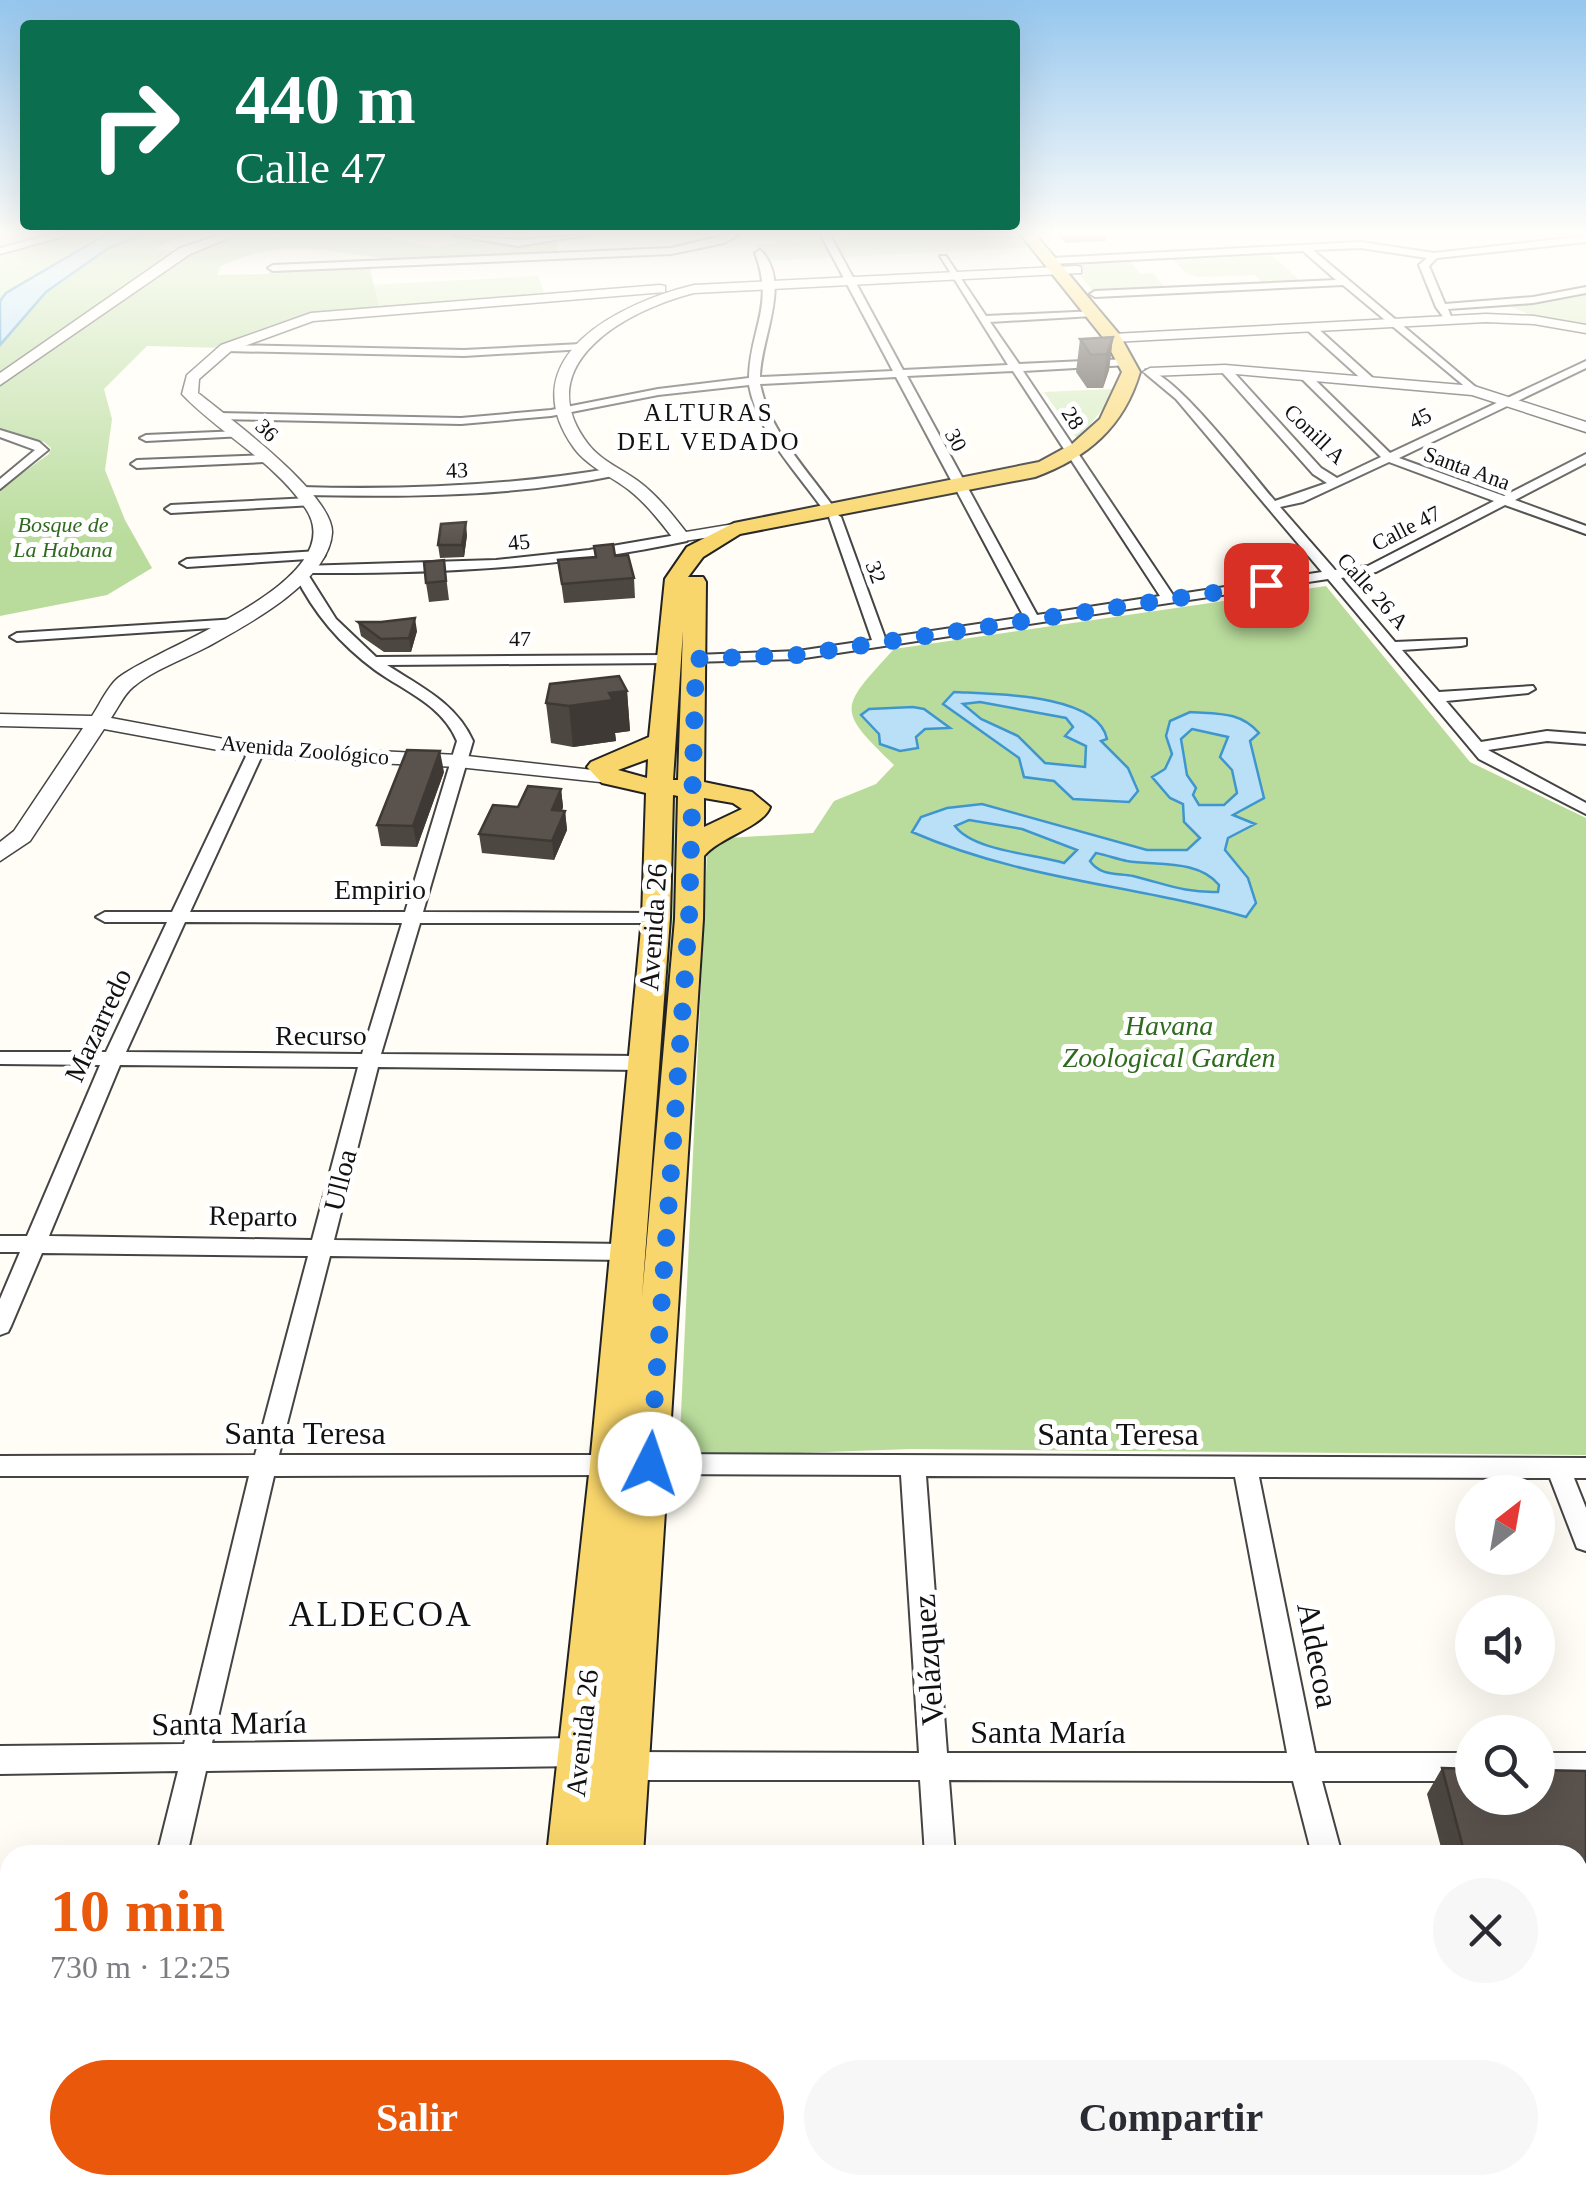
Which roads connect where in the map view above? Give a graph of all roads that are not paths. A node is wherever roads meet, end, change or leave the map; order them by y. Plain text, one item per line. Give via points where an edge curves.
1 (61, 337) edge
2 (255, 337) edge
3 (584, 337) edge
4 (761, 337) edge
5 (880, 337) edge
6 (996, 337) edge
7 (1131, 337) edge
8 (1322, 337) edge
9 (1407, 337) edge
10 (1121, 338) junction
11 (574, 347) junction
12 (226, 348) junction
13 (1128, 362) junction
14 (1586, 364) edge
15 (1016, 366) junction
16 (1225, 369) junction
17 (1150, 372) junction
18 (898, 373) junction
19 (1306, 376) junction
20 (0, 380) edge
21 (754, 380) junction
22 (1371, 382) junction
23 (1474, 392) junction
24 (1506, 402) junction
25 (558, 412) junction
26 (218, 416) junction
27 (1586, 427) edge
28 (0, 433) edge
29 (240, 434) junction
30 (146, 438) dead end
31 (264, 458) junction
32 (1390, 458) junction
33 (1586, 458) edge
34 (1076, 460) junction
35 (137, 464) dead end
36 (607, 474) junction
37 (1336, 483) junction
38 (0, 484) edge
39 (960, 490) junction
40 (305, 496) junction
41 (1501, 501) junction
42 (1271, 506) junction
43 (171, 510) dead end
44 (832, 514) junction
45 (734, 530) junction
46 (1586, 530) edge
47 (674, 540) junction
48 (187, 563) dead end
49 (309, 567) junction
50 (680, 570) junction
51 (1330, 576) junction
52 (1168, 599) junction
53 (1032, 619) junction
54 (237, 623) junction
55 (17, 637) dead end
56 (879, 640) junction
57 (1461, 642) dead end
58 (1392, 646) junction
59 (668, 659) junction
60 (696, 659) junction
61 (371, 661) junction
62 (1528, 689) dead end
63 (1436, 697) junction
64 (0, 720) edge
65 (100, 722) junction
66 (1586, 739) edge
67 (661, 741) junction
68 (1479, 747) junction
69 (256, 751) junction
70 (458, 761) junction
71 (596, 774) junction
72 (676, 788) junction
73 (1586, 809) edge
74 (0, 854) edge
75 (690, 856) junction
76 (182, 917) junction
77 (413, 917) junction
78 (105, 918) dead end
79 (656, 918) junction
80 (0, 1058) edge
81 (112, 1062) junction
82 (641, 1062) junction
83 (369, 1063) junction
84 (0, 1244) edge
85 (35, 1244) junction
86 (324, 1247) junction
87 (626, 1252) junction
88 (0, 1326) edge
89 (650, 1464) junction
90 (610, 1465) junction
91 (912, 1465) junction
92 (0, 1466) edge
93 (264, 1466) junction
94 (1245, 1467) junction
95 (1558, 1468) junction
96 (1586, 1468) edge
97 (1586, 1540) edge
98 (580, 1752) junction
99 (197, 1759) junction
100 (0, 1760) edge
101 (623, 1766) junction
102 (936, 1766) junction
103 (1304, 1767) junction
104 (1455, 1767) edge
105 (1555, 1768) edge
106 (1586, 1768) edge
107 (175, 1845) edge
108 (572, 1845) edge
109 (619, 1845) edge
110 (940, 1845) edge
111 (1324, 1845) edge

1 - 20 street
2 - 12 street, 36
3 - 11 street
4 - 21 street, 32
5 - 18 street, 30
6 - 15 street, 28
7 - 10 street
8 - 22 street
9 - 23 street
10 - 13 main road
10 - 17 main road
11 - 12 street via 464,353
11 - 25 street via 559,380
12 - 26 street, 36 via 202,365 189,388 194,400
13 - 15 street
13 - 17 main road
13 - 34 main road, Avenida 26 via 1123,400
14 - 24 street, 45
15 - 18 street
15 - 34 street, 28
16 - 17 street
16 - 19 street
16 - 37 street, Conill A via 1317,471
17 - 34 main road, Avenida 26 via 1132,414 1096,453
17 - 42 street, Calle 26 A via 1180,397
18 - 21 street
18 - 39 street, 30
19 - 22 street
19 - 32 street, Santa Ana
21 - 25 street
21 - 44 street, 32 via 760,413
22 - 23 street
23 - 24 street
24 - 27 street
24 - 32 street, 45
25 - 26 street via 461,421
25 - 36 street via 573,445
26 - 29 street, 36
28 - 38 street via 42,450
29 - 30 street
29 - 31 street, 36
31 - 35 street
31 - 40 street, 36
32 - 37 street, 45
32 - 41 street, Santa Ana
33 - 41 street, Calle 47
34 - 39 main road, Avenida 26 via 1044,477
34 - 52 street, 28
36 - 40 street, 43 via 492,489
36 - 47 street via 649,508
37 - 42 street, 45
39 - 44 main road, Avenida 26
39 - 53 street, 30
40 - 43 street, 43
40 - 49 street via 324,532
41 - 46 street, Santa Ana
41 - 51 street, Calle 47 via 1371,569
42 - 51 street, Calle 26 A
44 - 45 main road, Avenida 26
44 - 56 street, 32
44 - 60 main road, Avenida 26 via 757,532 715,552 696,576
45 - 47 street, 45
45 - 50 main road, Avenida 26 via 695,552
47 - 49 street, 45 via 501,566
47 - 50 street
48 - 49 street, 45
49 - 54 street
49 - 61 street, Ulloa via 320,612
50 - 59 main road, Avenida 26
51 - 52 street, Calle 47
51 - 58 street, Calle 26 A
52 - 53 street, Calle 47
53 - 56 street, Calle 47
54 - 55 street
54 - 65 street via 124,684
56 - 60 street, Calle 47 via 785,656
57 - 58 street
58 - 63 street, Calle 26 A
59 - 61 street, 47
59 - 67 main road, Avenida 26
60 - 72 main road, Avenida 26
61 - 70 street, Ulloa via 451,716 465,741
62 - 63 street
63 - 68 street, Calle 26 A
64 - 65 street, Avenida Zoológico
65 - 69 street, Avenida Zoológico
65 - 74 street via 22,836
66 - 68 street via 1547,736
67 - 71 main road
67 - 72 main road, Avenida 26
68 - 73 street, Calle 26 A
69 - 70 street, Avenida Zoológico
69 - 76 street, Mazarredo
70 - 71 street, Avenida Zoológico
70 - 77 street, Ulloa
71 - 72 main road
72 - 75 main road, Avenida 26
72 - 75 main road via 734,794 757,806 744,820 707,836
72 - 79 main road, Avenida 26
75 - 89 main road, Avenida 26
76 - 77 street, Empirio
76 - 78 street, Empirio
76 - 81 street, Mazarredo
77 - 79 street, Empirio
77 - 83 street, Ulloa
79 - 82 main road, Avenida 26
80 - 81 street, Recurso
81 - 83 street, Recurso
81 - 85 street, Mazarredo
82 - 83 street, Recurso
82 - 87 main road, Avenida 26
83 - 86 street, Ulloa
84 - 85 street, Reparto
85 - 86 street, Reparto
85 - 88 street, Mazarredo
86 - 87 street, Reparto
86 - 93 street, Ulloa
87 - 90 main road, Avenida 26
89 - 91 street, Santa Teresa
89 - 101 main road, Avenida 26
90 - 93 street, Santa Teresa
90 - 98 main road, Avenida 26
91 - 94 street, Santa Teresa
91 - 102 street, Velázquez
92 - 93 street, Santa Teresa
93 - 99 street, Ulloa
94 - 95 street, Santa Teresa
94 - 103 street, Aldecoa
95 - 96 street, Santa Teresa
95 - 97 street
98 - 99 street, Santa María
98 - 108 main road, Avenida 26
99 - 100 street, Santa María
99 - 107 street, Ulloa
101 - 102 street, Santa María
101 - 109 main road, Avenida 26
102 - 103 street, Santa María
102 - 110 street, Velázquez
103 - 104 street, Santa María
103 - 111 street, Aldecoa
105 - 106 street

